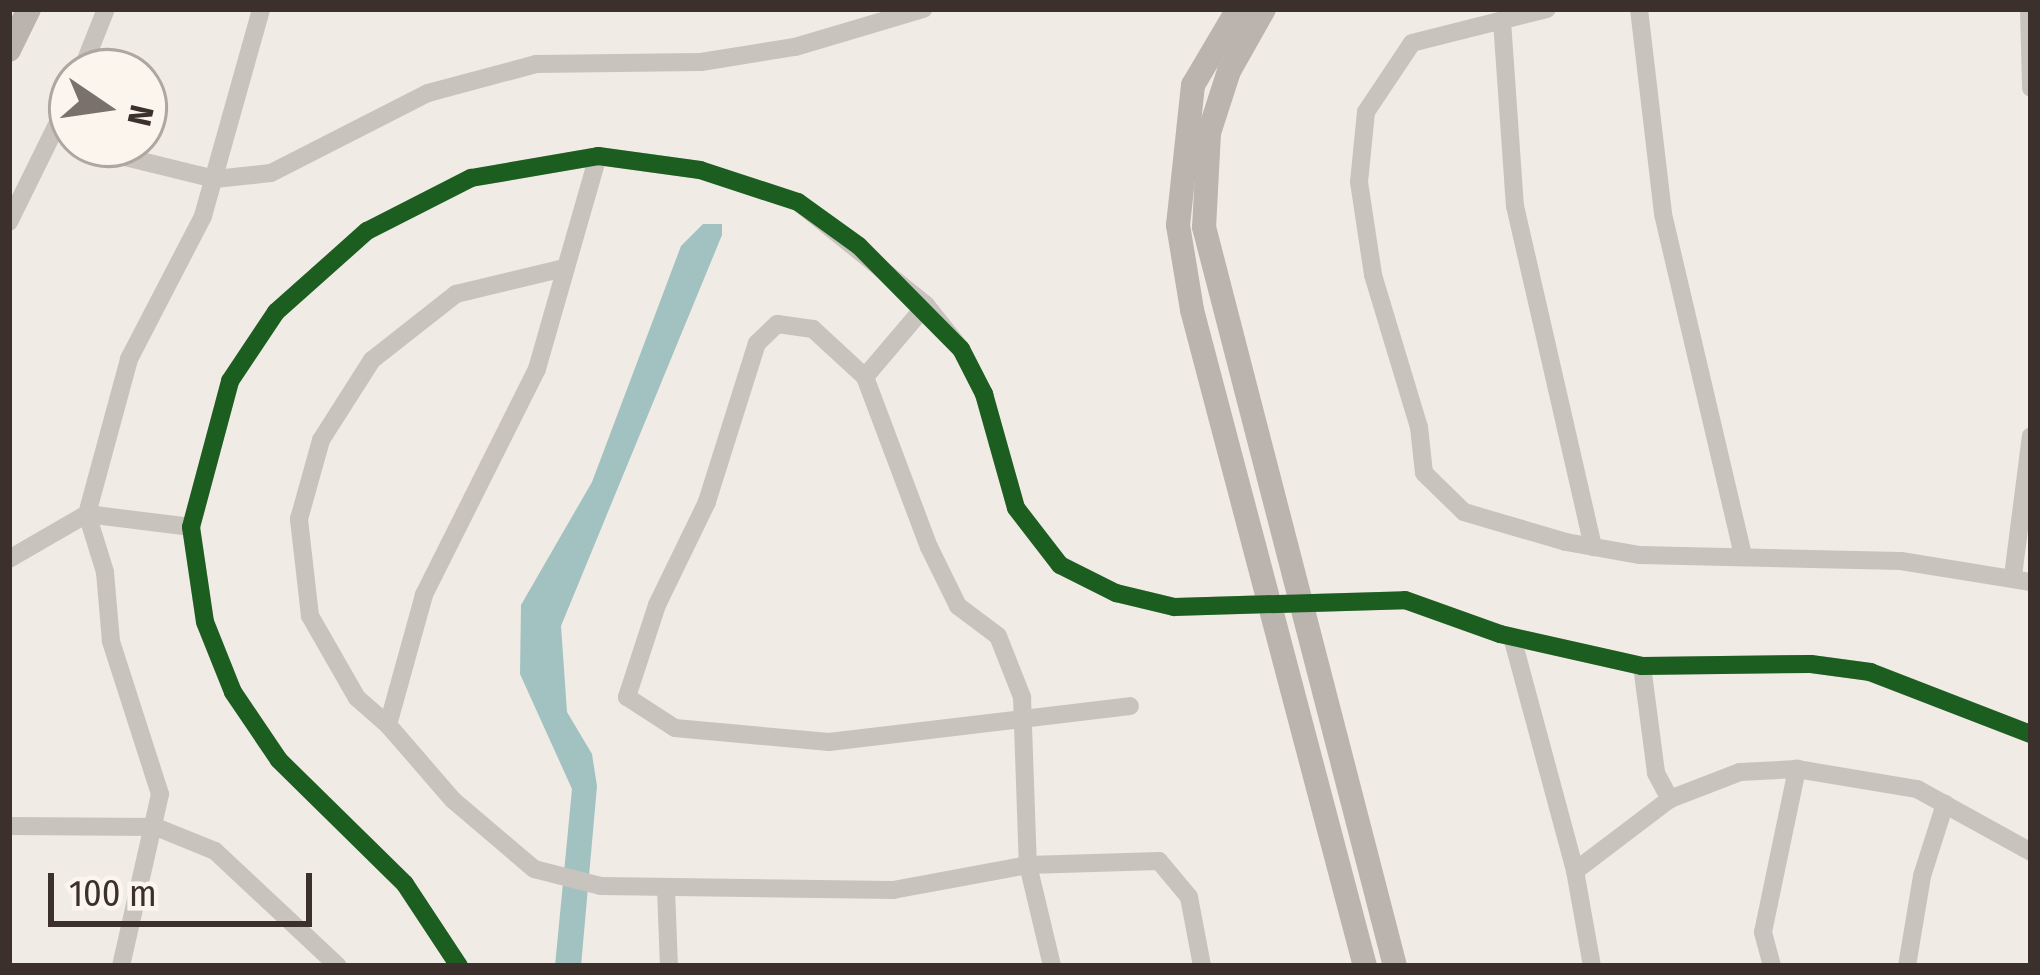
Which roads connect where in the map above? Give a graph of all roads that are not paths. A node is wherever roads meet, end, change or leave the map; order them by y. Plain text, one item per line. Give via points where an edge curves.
1 (29, 9) edge
2 (106, 9) edge
3 (261, 9) edge
4 (923, 9) edge
5 (1238, 9) edge
6 (1264, 9) edge
7 (1547, 9) edge
8 (1639, 9) edge
9 (2029, 9) edge
10 (903, 13) edge
11 (1502, 21) junction
12 (91, 48) edge
13 (9, 50) edge
14 (2031, 88) edge
15 (598, 156) junction
16 (48, 167) edge
17 (168, 167) edge
18 (215, 179) junction
19 (9, 222) edge
20 (560, 269) junction
21 (926, 305) junction
22 (865, 377) junction
23 (2031, 436) edge
24 (87, 514) junction
25 (191, 527) junction
26 (1593, 547) junction
27 (1742, 552) junction
28 (9, 559) edge
29 (2022, 579) edge
30 (1511, 637) junction
31 (1642, 666) junction
32 (1130, 706) dead end
33 (1022, 717) junction
34 (388, 725) junction
35 (2031, 734) edge
36 (1797, 769) junction
37 (1670, 799) junction
38 (1946, 804) junction
39 (9, 826) edge
40 (156, 826) junction
41 (2031, 852) edge
42 (1028, 866) junction
43 (1574, 871) junction
44 (665, 890) junction
45 (121, 966) edge
46 (338, 966) edge
47 (459, 966) edge
48 (669, 966) edge
49 (1052, 966) edge
50 (1202, 966) edge
51 (1365, 966) edge
52 (1395, 966) edge
53 (1592, 966) edge
54 (1772, 966) edge
55 (1907, 966) edge

1 - 13 street
2 - 12 street
3 - 18 street
4 - 10 street
5 - 51 street via 1193,85 1178,225 1192,310
6 - 52 street via 1229,71 1209,133 1204,226
7 - 11 street
8 - 27 street via 1663,214
9 - 14 street
10 - 18 street via 794,47 701,62 536,64 428,93 271,172
11 - 26 street via 1515,206
11 - 26 street via 1412,44 1366,112 1359,182 1373,275 1419,427 1424,473 1463,512
15 - 20 street
15 - 21 street via 700,170 799,202
15 - 25 street via 471,178 367,231 276,312 230,381
16 - 19 street
17 - 18 street
18 - 24 street via 170,288 129,359
20 - 34 street via 537,369 424,595
20 - 34 street via 456,294 372,359 321,440 299,519 310,616 358,698
21 - 22 street
21 - 30 street, bridge via 984,394 1016,508 1060,565 1174,607 1405,599
22 - 33 street via 929,547 958,606 998,637
22 - 33 street via 813,329 776,324 757,343 707,502 657,605 628,697 675,728 830,742
23 - 29 street
24 - 25 street
24 - 28 street
24 - 40 street via 105,572 111,640 160,794
25 - 47 street via 205,622 233,692 279,760 405,884
26 - 27 street via 1640,555
27 - 29 street
30 - 31 street
30 - 43 street
31 - 35 street via 1870,671
31 - 37 street via 1656,773
32 - 33 street
33 - 42 street
34 - 44 street via 453,800 534,868 601,886
36 - 37 street via 1740,772
36 - 38 street via 1917,789
36 - 54 street via 1763,932
37 - 43 street
38 - 41 street
38 - 55 street via 1922,876
39 - 40 street
40 - 45 street
40 - 46 street via 214,851
42 - 44 street via 893,890
42 - 49 street
42 - 50 street via 1159,861 1189,897
43 - 53 street
44 - 48 street

